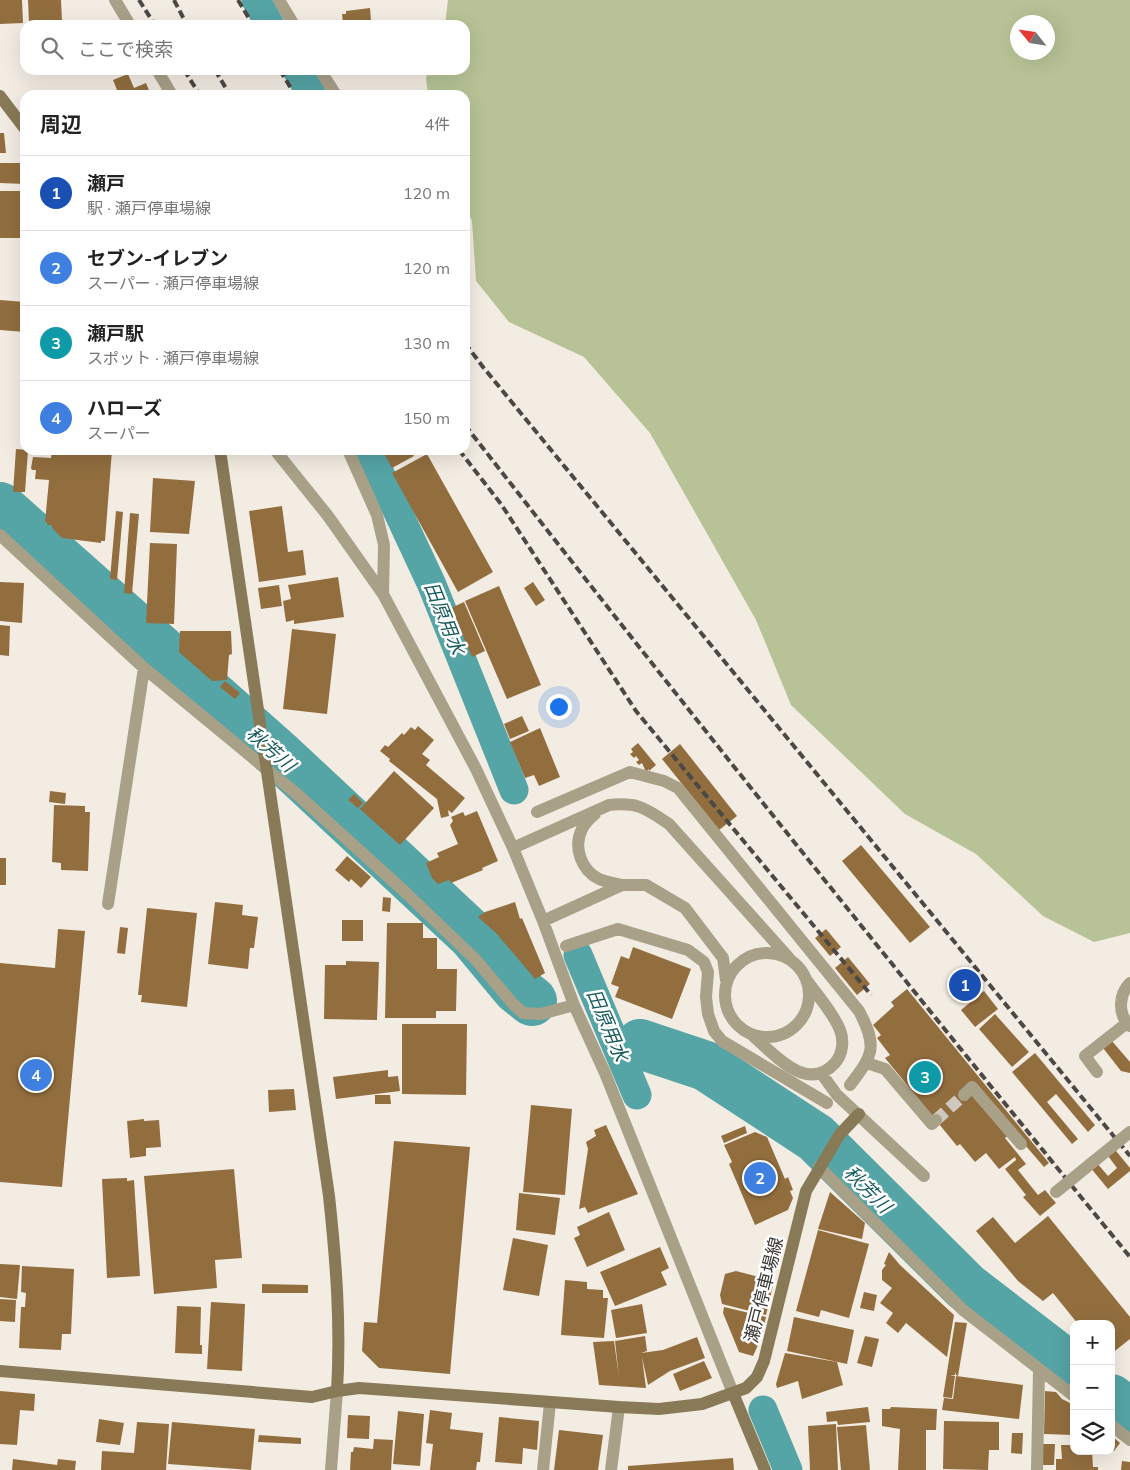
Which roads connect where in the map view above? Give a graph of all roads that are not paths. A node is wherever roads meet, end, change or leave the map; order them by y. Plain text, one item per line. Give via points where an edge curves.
1 (115, 0) edge
2 (279, 0) edge
3 (127, 20) edge
4 (291, 20) edge
5 (160, 75) edge
6 (323, 75) edge
7 (169, 90) edge
8 (333, 90) edge
9 (0, 96) edge
10 (20, 122) edge
11 (221, 455) edge
12 (279, 455) edge
13 (350, 455) edge
14 (0, 535) edge
15 (383, 594) junction
16 (144, 668) junction
17 (266, 768) junction
18 (599, 809) junction
19 (537, 812) dead end
20 (513, 848) junction
21 (622, 885) junction
22 (108, 904) dead end
23 (543, 921) junction
24 (566, 946) dead end
25 (789, 958) junction
26 (726, 980) junction
27 (807, 982) junction
28 (1130, 983) edge
29 (574, 1005) junction
30 (1128, 1025) edge
31 (752, 1035) junction
32 (867, 1063) junction
33 (1097, 1072) dead end
34 (821, 1073) junction
35 (850, 1085) dead end
36 (964, 1095) dead end
37 (826, 1103) dead end
38 (859, 1114) junction
39 (936, 1120) dead end
40 (1130, 1132) edge
41 (1021, 1144) dead end
42 (819, 1167) junction
43 (924, 1176) dead end
44 (1056, 1192) dead end
45 (1039, 1370) junction
46 (0, 1371) edge
47 (337, 1391) junction
48 (733, 1393) junction
49 (1070, 1393) edge
50 (550, 1404) junction
51 (619, 1408) junction
52 (1115, 1428) edge
53 (1130, 1440) edge
54 (331, 1470) edge
55 (543, 1470) edge
56 (611, 1470) edge
57 (765, 1470) edge
58 (1037, 1470) edge

1 - 3 street
2 - 4 street
5 - 7 street
6 - 8 street
9 - 10 street
11 - 17 street
12 - 15 street via 328,516
13 - 15 street via 377,515 384,545
14 - 16 street
15 - 20 street via 476,769
16 - 17 street
16 - 22 street
17 - 29 street via 404,891 476,960 523,1013 541,1014
17 - 47 street via 329,1196 337,1274
18 - 20 street
18 - 21 street via 582,828 578,852 590,873 600,880
18 - 25 street via 626,803 645,808 669,824
19 - 32 street via 630,772 664,780 678,788 859,1011 872,1044
20 - 23 street
21 - 23 street
21 - 26 street via 646,884 685,908 723,958
23 - 29 street
24 - 37 street via 618,929 688,950 704,962 708,972 708,1014 722,1041
25 - 26 street via 778,953 752,954 732,969
25 - 27 street via 800,968
26 - 31 street via 724,993 728,1013 741,1029
27 - 31 street via 807,1008 796,1025 779,1036
27 - 34 street via 835,1021 843,1041 837,1061
28 - 30 street via 1120,1004
29 - 48 street via 605,1074
30 - 33 street via 1085,1056
31 - 34 street via 800,1073
32 - 35 street
32 - 39 street via 885,1069 932,1124
34 - 38 street via 837,1095
36 - 41 street via 972,1087
38 - 42 street, 瀬戸停車場線 via 840,1134
38 - 43 street
40 - 44 street, bridge
42 - 45 street via 963,1310
42 - 48 street, 瀬戸停車場線 via 806,1191 764,1360 757,1377 746,1388
45 - 49 street
45 - 58 street
46 - 47 street, 瀬戸停車場線 via 312,1397
47 - 50 street, 瀬戸停車場線 via 359,1388
47 - 54 street
48 - 51 street, 瀬戸停車場線 via 702,1404 660,1409
48 - 57 street
50 - 51 street, 瀬戸停車場線
50 - 55 street
51 - 56 street
52 - 53 street

